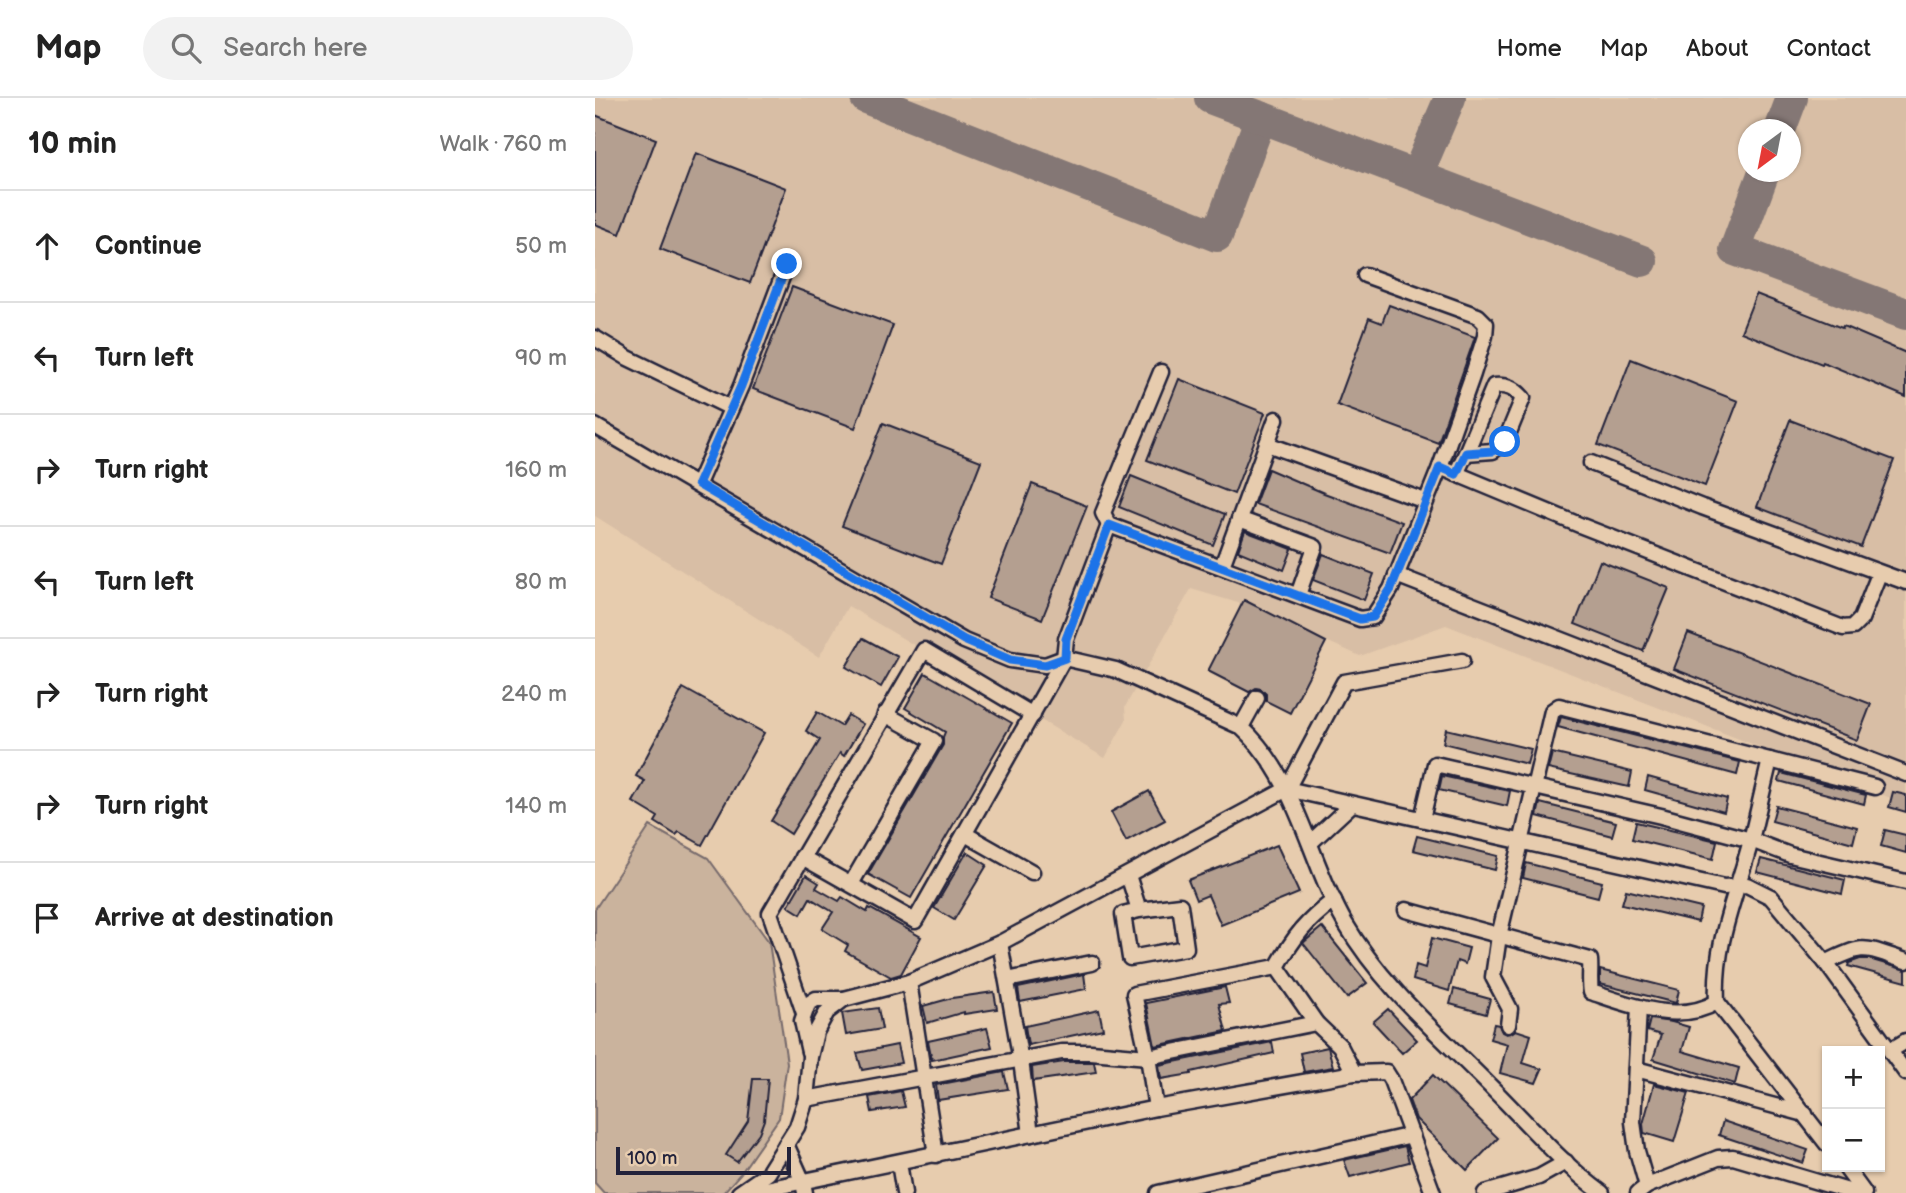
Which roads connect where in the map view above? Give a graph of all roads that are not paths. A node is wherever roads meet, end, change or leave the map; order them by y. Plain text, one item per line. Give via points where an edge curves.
1 (787, 264) dead end
2 (1365, 275) dead end
3 (595, 338) edge
4 (1161, 372) dead end
5 (731, 408) junction
6 (1276, 419) dead end
7 (595, 426) edge
8 (1267, 444) junction
9 (1466, 453) junction
10 (1591, 463) dead end
11 (1440, 467) junction
12 (1456, 474) junction
13 (698, 484) junction
14 (1425, 501) junction
15 (1239, 520) junction
16 (1109, 525) junction
17 (1222, 566) junction
18 (1879, 574) junction
19 (1396, 575) junction
20 (1906, 582) edge
21 (1298, 595) junction
22 (1065, 658) junction
23 (1462, 661) dead end
24 (1257, 698) dead end
25 (885, 714) junction
26 (1033, 715) junction
27 (1241, 727) junction
28 (1770, 760) junction
29 (1906, 774) edge
30 (1534, 786) junction
31 (1875, 787) dead end
32 (1287, 789) junction
33 (1351, 805) junction
34 (1422, 819) junction
35 (965, 834) junction
36 (1751, 840) junction
37 (1522, 841) junction
38 (1310, 843) junction
39 (802, 857) junction
40 (1032, 872) dead end
41 (1128, 875) junction
42 (1906, 882) edge
43 (851, 884) junction
44 (1737, 886) junction
45 (1334, 900) junction
46 (1406, 910) dead end
47 (1139, 911) junction
48 (1500, 936) junction
49 (1000, 943) junction
50 (1906, 961) edge
51 (1092, 963) dead end
52 (1826, 963) junction
53 (1277, 967) junction
54 (1007, 980) junction
55 (909, 982) junction
56 (844, 999) junction
57 (1717, 1002) junction
58 (1639, 1007) junction
59 (804, 1013) junction
60 (1315, 1023) junction
61 (1508, 1025) dead end
62 (1906, 1041) edge
63 (1891, 1050) junction
64 (810, 1057) junction
65 (1148, 1057) junction
66 (1021, 1061) junction
67 (1636, 1069) junction
68 (1354, 1073) junction
69 (1906, 1073) edge
70 (925, 1078) junction
71 (806, 1099) junction
72 (1156, 1108) junction
73 (1805, 1114) junction
74 (1031, 1134) junction
75 (1412, 1135) junction
76 (1822, 1137) edge
77 (786, 1144) junction
78 (936, 1155) junction
79 (1566, 1162) junction
80 (899, 1163) junction
81 (1849, 1172) edge
82 (804, 1187) edge
83 (1643, 1189) edge
84 (739, 1193) edge
85 (747, 1193) edge
86 (904, 1193) edge
87 (1158, 1193) edge
88 (1433, 1193) edge
89 (1485, 1193) edge
90 (1602, 1193) edge
91 (1855, 1193) edge
92 (1864, 1193) edge

1 - 5 street
2 - 11 street via 1478,316 1486,324
3 - 5 street
4 - 16 street via 1103,513
5 - 13 street
6 - 8 street
7 - 13 street
8 - 14 street
8 - 15 street
9 - 9 street via 1493,451 1505,442 1523,398 1516,390 1494,386
9 - 12 street
10 - 18 street
11 - 12 street
11 - 14 street
12 - 18 street via 1843,628 1853,627 1860,619
13 - 22 street via 964,640 1010,660 1045,665
14 - 19 street
15 - 17 street
15 - 21 street via 1315,547
16 - 17 street
16 - 22 street via 1066,639
17 - 21 street
18 - 20 street
19 - 21 street via 1373,617 1360,619
19 - 29 street
22 - 26 street
22 - 27 street via 1116,670
23 - 32 street via 1343,682
24 - 27 street
25 - 26 street via 923,650
25 - 39 street
25 - 43 street via 934,741
26 - 35 street
27 - 32 street via 1257,741
28 - 30 street via 1559,706 1550,717
28 - 31 street
28 - 36 street
30 - 34 street via 1435,764
30 - 36 street
30 - 37 street
32 - 33 street
32 - 38 street
32 - 41 street
33 - 34 street
33 - 38 street
34 - 37 street
35 - 40 street
35 - 43 street via 915,921
36 - 42 street via 1790,855
36 - 44 street
37 - 44 street via 1724,887
37 - 48 street
38 - 45 street
39 - 43 street
39 - 59 street via 770,913
41 - 47 street
41 - 49 street
44 - 52 street via 1747,885 1771,897
44 - 57 street via 1721,941
45 - 53 street via 1308,920
45 - 79 street via 1383,978
46 - 48 street
47 - 47 street via 1180,905 1187,948 1130,958 1123,914
48 - 58 street via 1590,960 1591,992
48 - 61 street via 1493,977 1510,1009
49 - 54 street
49 - 55 street
50 - 52 street via 1863,948
51 - 54 street
52 - 63 street
53 - 60 street
53 - 65 street via 1134,994
54 - 66 street
55 - 56 street
55 - 70 street
56 - 59 street via 816,999
56 - 64 street via 827,1012
57 - 58 street via 1684,1013
57 - 73 street
58 - 67 street
59 - 64 street
60 - 65 street
60 - 68 street via 1340,1046
62 - 63 street
63 - 69 street
64 - 71 street
65 - 66 street via 1061,1052
65 - 72 street
66 - 70 street
66 - 74 street
67 - 73 street
67 - 83 street via 1633,1122
68 - 72 street
68 - 75 street via 1386,1072
70 - 71 street
70 - 78 street
71 - 77 street
72 - 74 street
73 - 76 street
74 - 78 street
75 - 87 street
75 - 88 street
77 - 82 street
77 - 84 street via 768,1173
78 - 80 street
79 - 89 street via 1539,1177
79 - 90 street
80 - 82 street
80 - 86 street
81 - 92 street
82 - 85 street
83 - 91 street via 1718,1158 1733,1157

